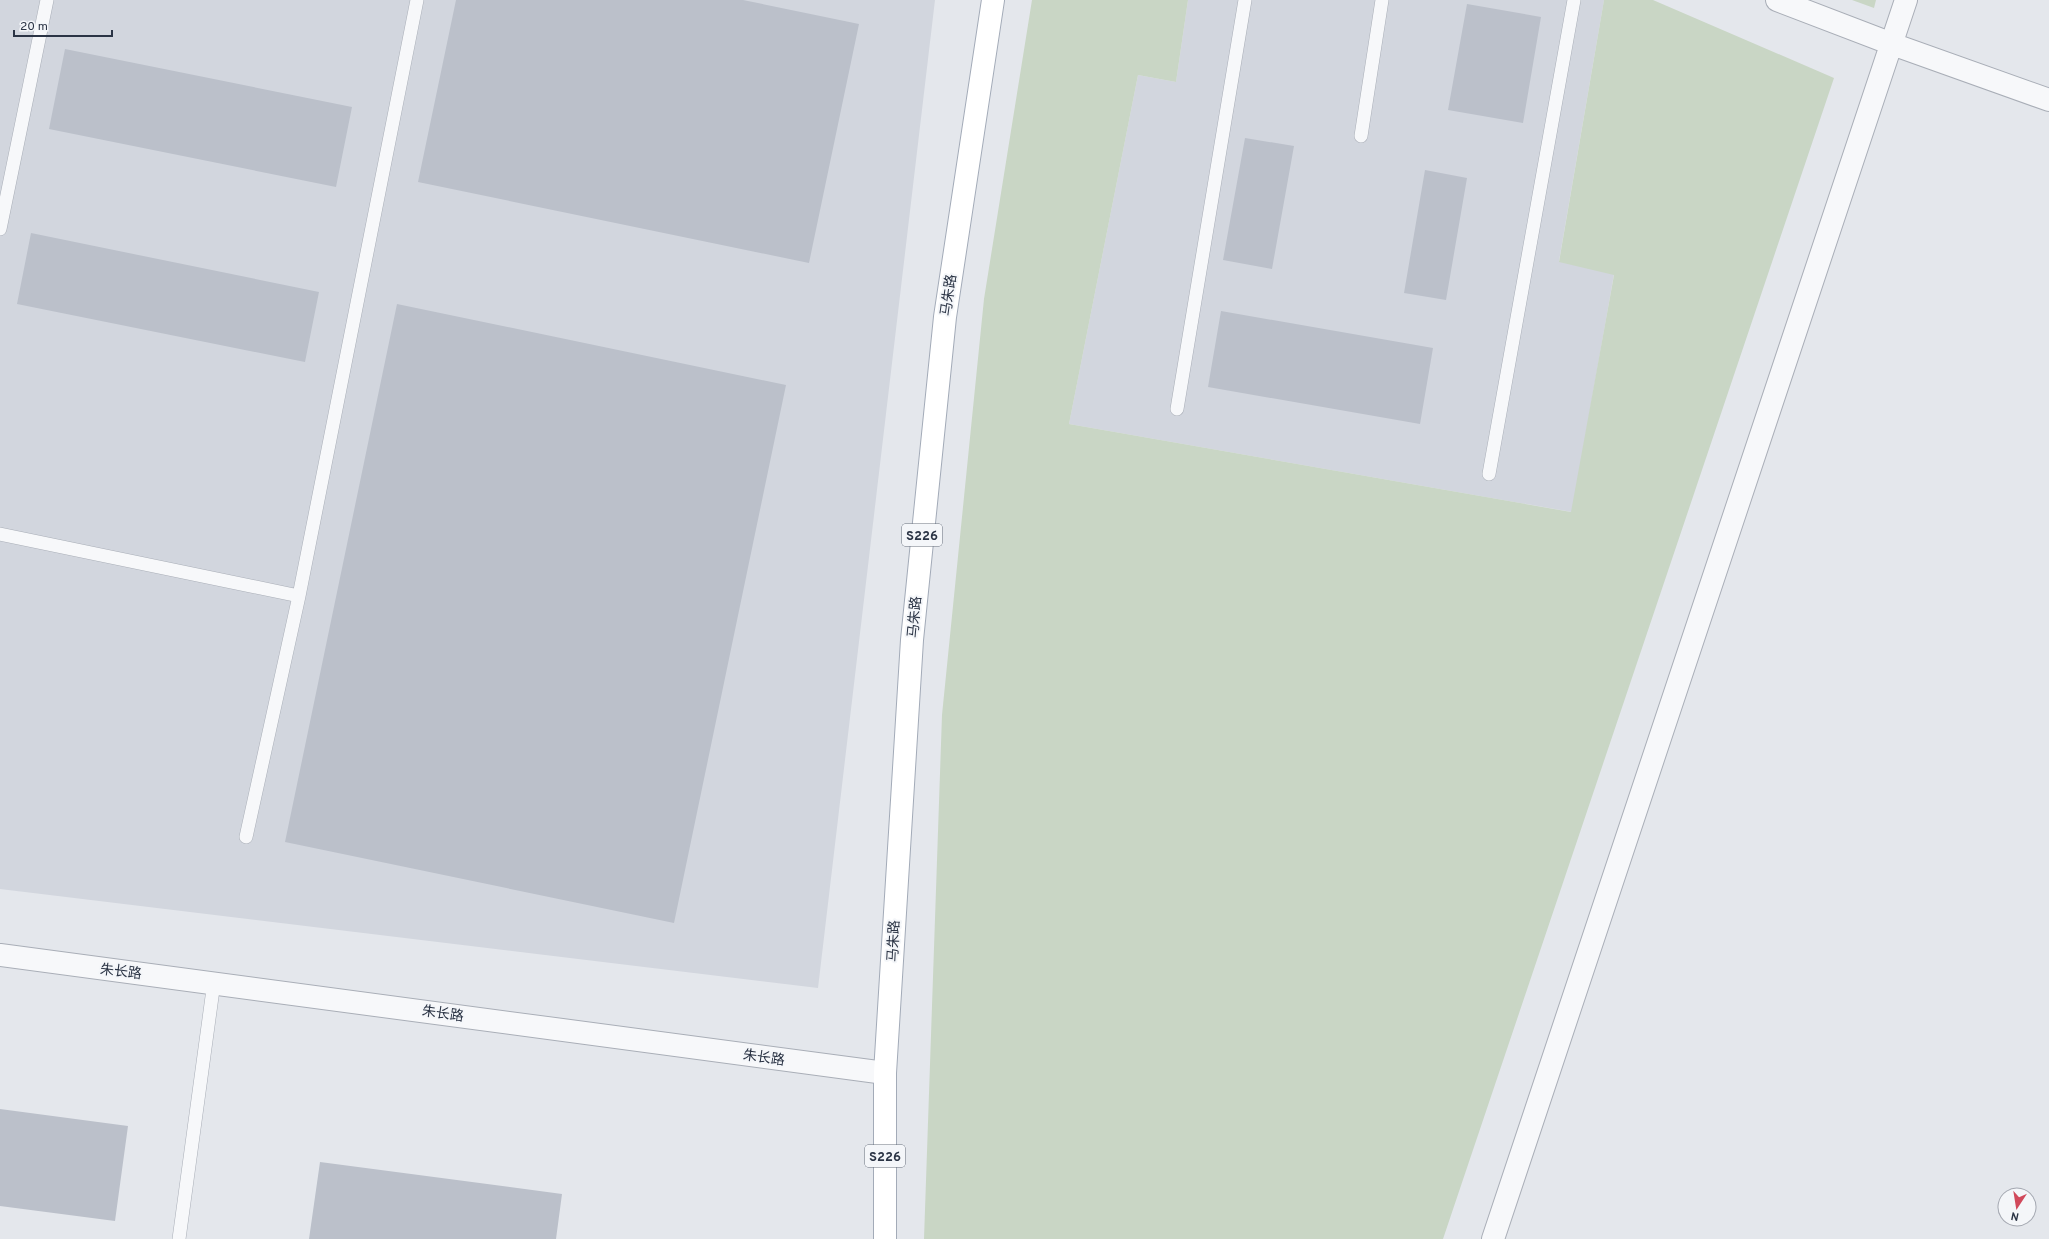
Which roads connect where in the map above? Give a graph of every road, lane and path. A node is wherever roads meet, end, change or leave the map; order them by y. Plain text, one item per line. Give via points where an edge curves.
1 (47, 0) edge
2 (418, 0) edge
3 (993, 0) edge
4 (1244, 0) edge
5 (1382, 0) edge
6 (1574, 0) edge
7 (1778, 0) edge
8 (1906, 0) edge
9 (1892, 44) junction
10 (2049, 100) edge
11 (1361, 136) dead end
12 (0, 229) edge
13 (1177, 409) dead end
14 (1489, 474) dead end
15 (0, 534) edge
16 (299, 596) junction
17 (246, 837) dead end
18 (0, 955) edge
19 (214, 982) junction
20 (885, 1074) junction
21 (179, 1239) edge
22 (885, 1239) edge
23 (1493, 1239) edge

1 - 12 lane
2 - 16 lane
3 - 20 main road, 马朱路 / S226 via 949,286 930,448 911,648
4 - 13 lane
5 - 11 lane
6 - 14 lane
7 - 9 street
8 - 9 street
9 - 10 street
9 - 23 street
15 - 16 lane
16 - 17 lane
18 - 19 street, 朱长路
19 - 20 street, 朱长路
19 - 21 lane
20 - 22 main road, 马朱路 / S226

